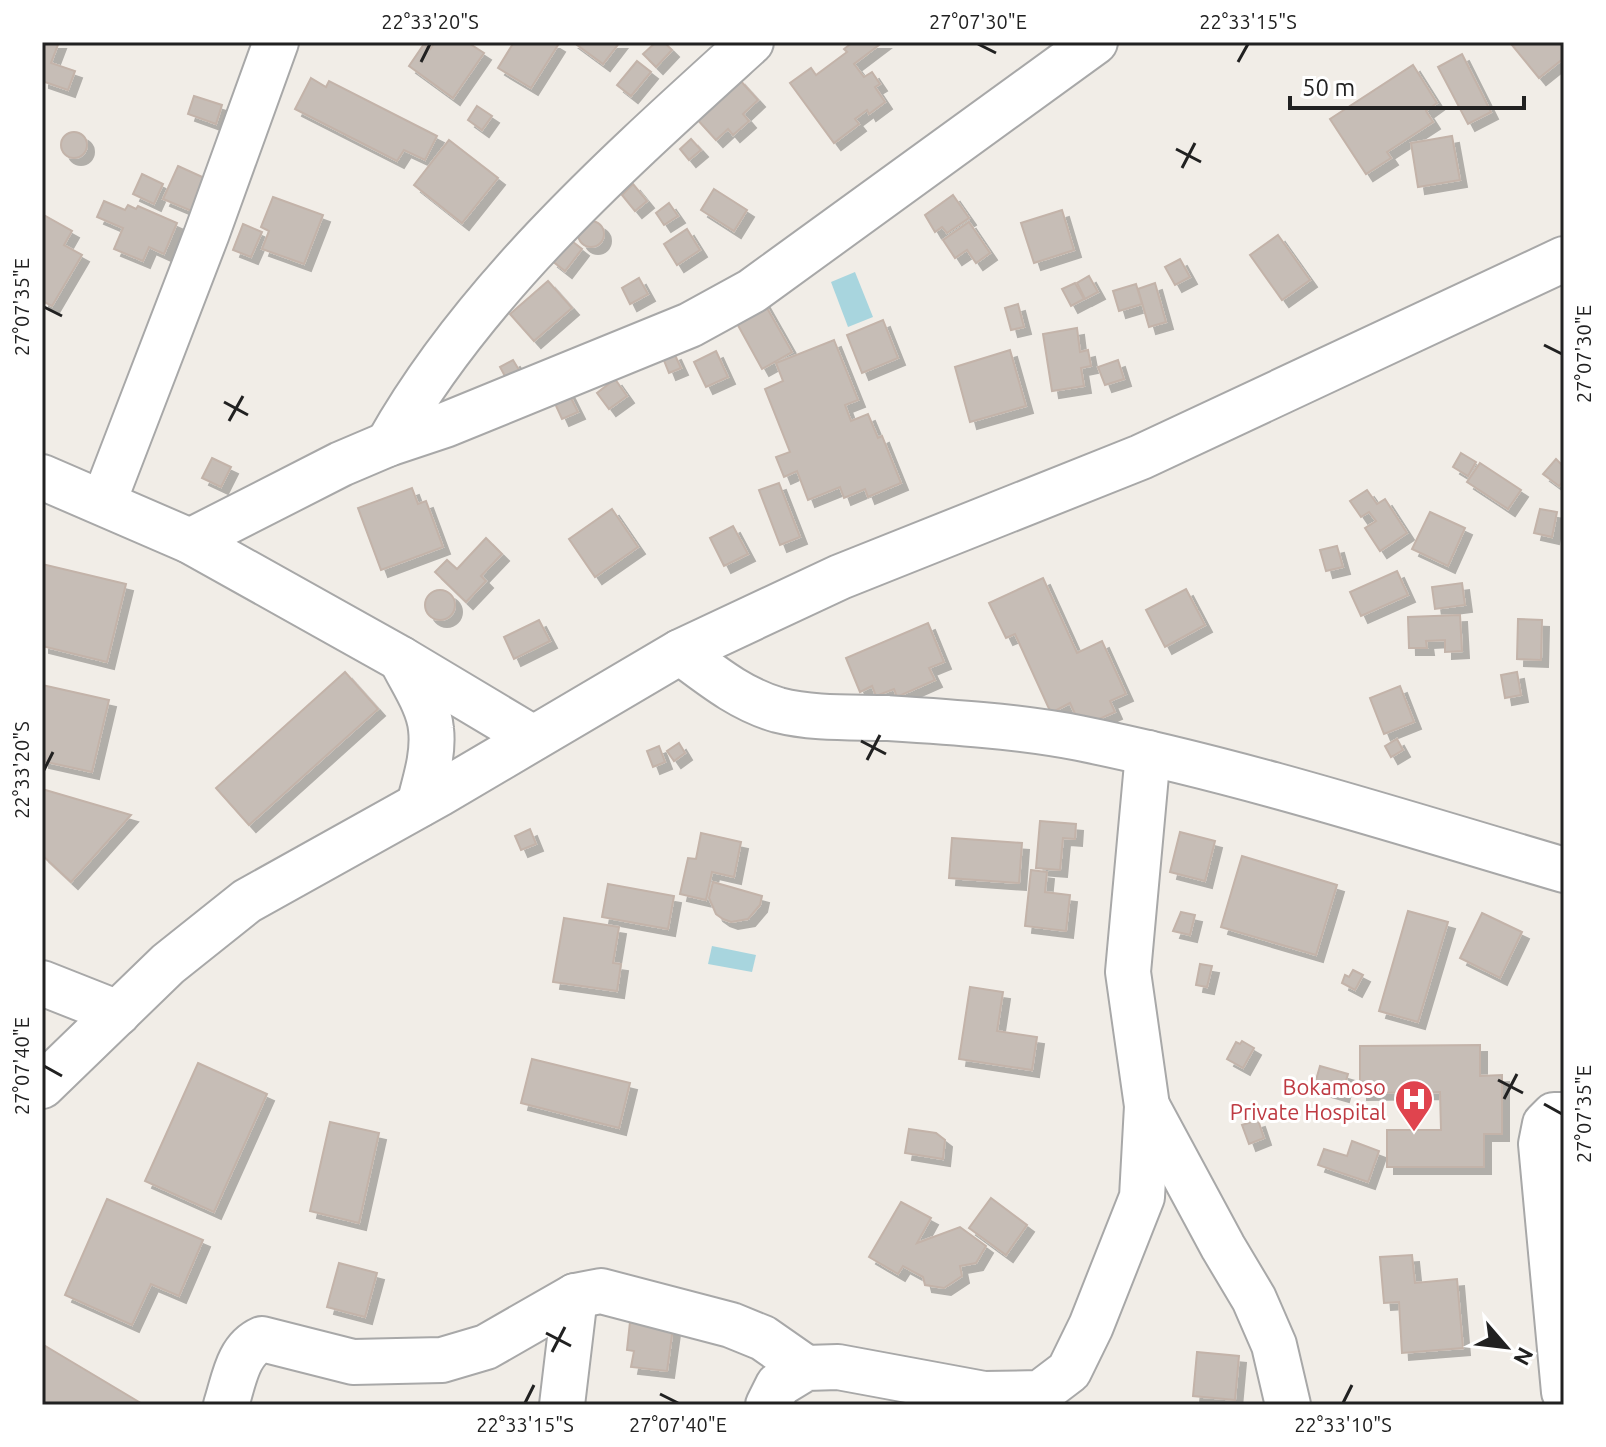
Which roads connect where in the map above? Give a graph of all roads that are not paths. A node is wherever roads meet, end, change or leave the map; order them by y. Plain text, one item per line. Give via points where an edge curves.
1 (276, 42) edge
2 (751, 42) edge
3 (1095, 42) edge
4 (1564, 259) edge
5 (388, 444) junction
6 (42, 477) edge
7 (104, 501) junction
8 (190, 541) junction
9 (680, 652) junction
10 (401, 659) junction
11 (533, 738) junction
12 (1148, 753) junction
13 (419, 805) junction
14 (1564, 870) edge
15 (42, 983) edge
16 (118, 1013) junction
17 (42, 1086) edge
18 (1147, 1106) junction
19 (1564, 1115) edge
20 (575, 1296) junction
21 (806, 1368) junction
22 (1564, 1392) edge
23 (226, 1405) edge
24 (562, 1405) edge
25 (768, 1405) edge
26 (1288, 1405) edge

1 - 7 street
2 - 5 street via 552,230 448,350
3 - 5 street via 752,291 690,325
4 - 9 street via 1141,457 840,577
5 - 8 street
6 - 7 street
7 - 8 street
8 - 10 street
9 - 11 street
9 - 12 street via 736,694 779,710 984,725
10 - 11 street
10 - 13 street via 428,712 431,730
11 - 13 street
12 - 14 street
12 - 18 street via 1128,972
13 - 16 street via 247,901 168,964
15 - 16 street
16 - 17 street
18 - 21 street via 1142,1197 1091,1326 1060,1379 1040,1393 984,1394 838,1367
18 - 26 street via 1254,1299 1274,1345
19 - 22 street via 1554,1115 1545,1124 1541,1144
20 - 21 street via 601,1291 731,1325 763,1338
20 - 23 street via 486,1347 442,1360 353,1362 262,1339 242,1356
20 - 24 street
21 - 25 street via 778,1385

